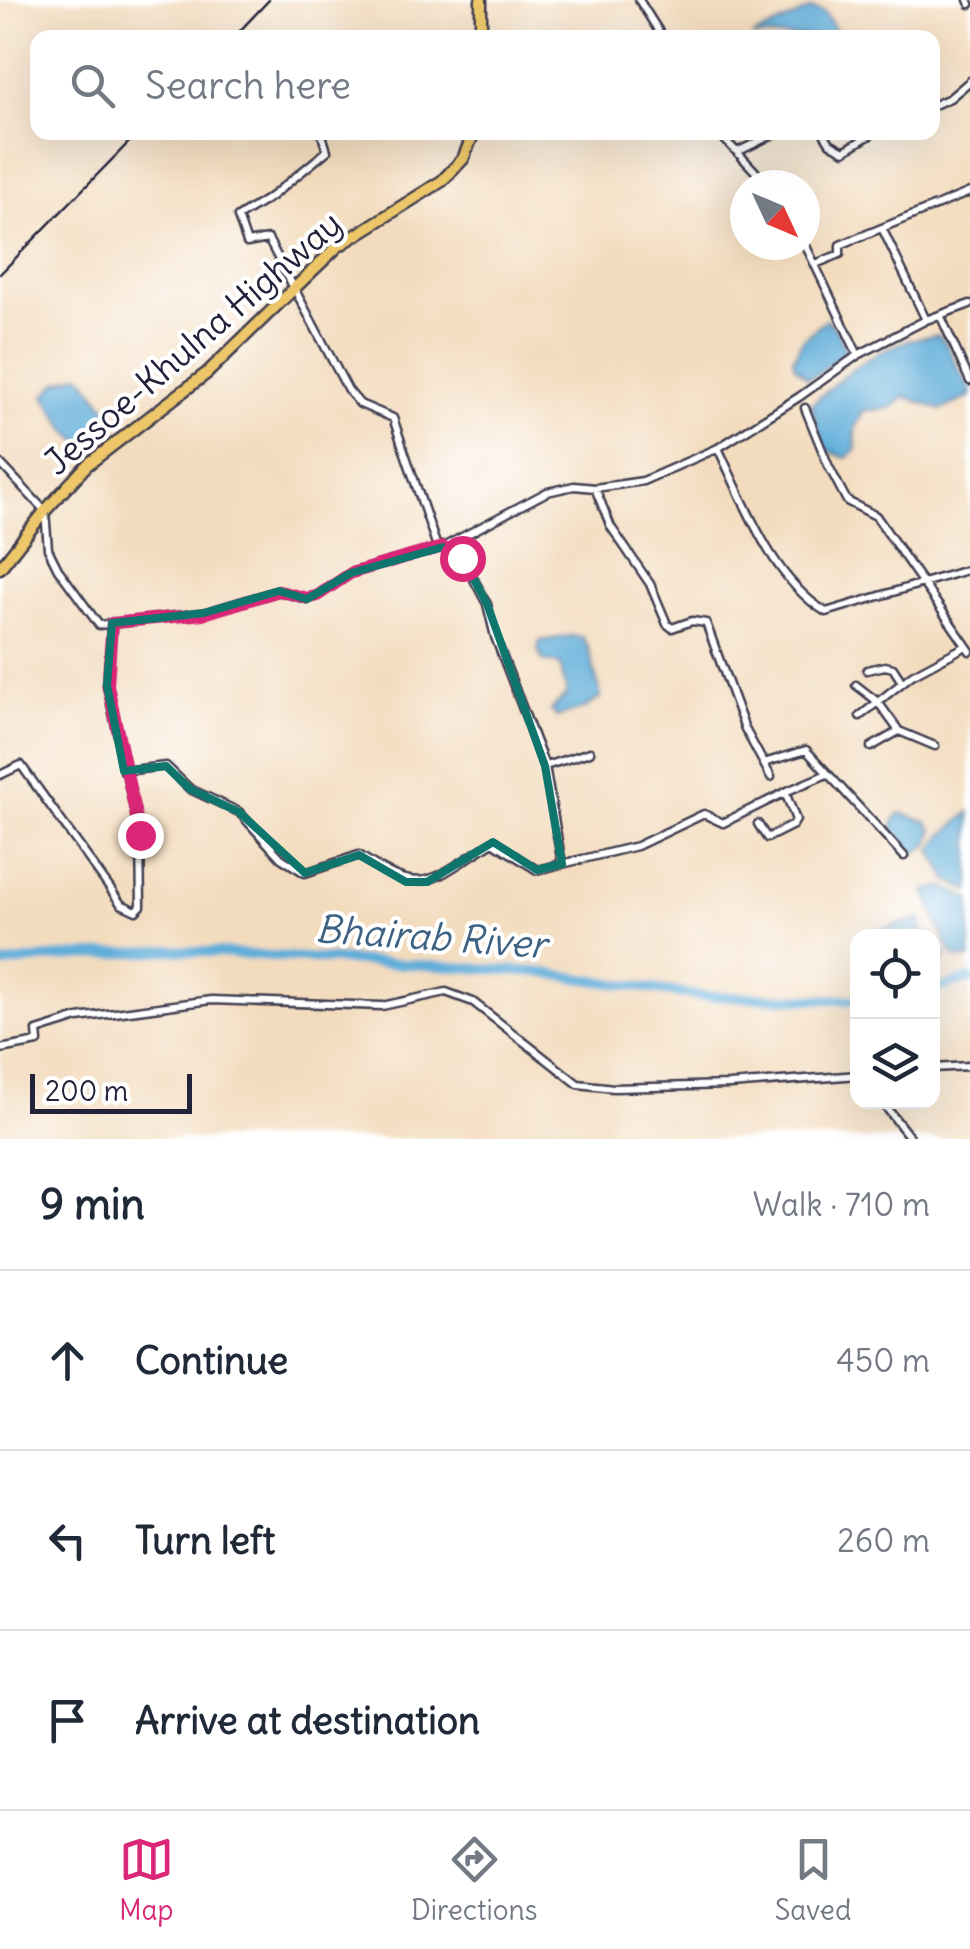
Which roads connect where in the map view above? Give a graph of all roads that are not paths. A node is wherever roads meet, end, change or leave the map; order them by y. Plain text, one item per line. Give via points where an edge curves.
1 (481, 0) edge
2 (639, 0) edge
3 (482, 30) edge
4 (658, 30) edge
5 (970, 81) edge
6 (940, 102) edge
7 (324, 140) edge
8 (471, 140) edge
9 (725, 140) edge
10 (761, 140) edge
11 (828, 140) edge
12 (861, 140) edge
13 (736, 152) junction
14 (753, 170) edge
15 (970, 192) edge
16 (882, 228) junction
17 (813, 260) edge
18 (818, 263) dead end
19 (295, 289) junction
20 (970, 304) edge
21 (940, 317) junction
22 (926, 320) junction
23 (858, 355) junction
24 (970, 381) edge
25 (806, 408) dead end
26 (718, 448) junction
27 (0, 463) edge
28 (595, 488) junction
29 (45, 511) junction
30 (442, 547) junction
31 (0, 568) edge
32 (970, 568) edge
33 (920, 582) junction
34 (112, 623) junction
35 (968, 649) edge
36 (868, 670) dead end
37 (902, 682) junction
38 (856, 685) dead end
39 (878, 702) junction
40 (860, 716) dead end
41 (898, 731) junction
42 (934, 746) dead end
43 (871, 747) dead end
44 (590, 752) dead end
45 (764, 764) junction
46 (545, 766) junction
47 (124, 772) junction
48 (0, 774) edge
49 (826, 774) junction
50 (771, 777) dead end
51 (784, 793) junction
52 (758, 824) dead end
53 (904, 856) dead end
54 (562, 864) junction
55 (0, 1049) edge
56 (970, 1066) edge
57 (940, 1068) edge
58 (850, 1077) edge
59 (887, 1109) edge
60 (911, 1139) edge

1 - 3 highway
2 - 4 street
5 - 6 street
7 - 19 street via 327,151 238,217 247,243 268,239
8 - 19 highway, Jessoe-Khulna Highway via 442,181 349,239
9 - 13 street
10 - 13 street
11 - 12 street via 844,151
13 - 14 street
15 - 16 street
16 - 18 street via 840,245 840,254
16 - 22 street
17 - 23 street
19 - 29 highway, Jessoe-Khulna Highway via 207,372 94,458
19 - 30 street via 348,390 360,404 392,418 427,523
20 - 21 street
21 - 22 street
21 - 24 street
22 - 23 street
23 - 26 street
25 - 33 street via 847,501 876,516
26 - 28 street via 643,482
26 - 33 street via 752,518 808,601 830,612
27 - 29 street
28 - 30 street via 547,492
28 - 45 street via 667,624 706,623
29 - 31 highway, Jessoe-Khulna Highway
29 - 34 street via 48,549 58,570 99,625
30 - 34 street via 351,573 317,596 279,591 204,614
30 - 46 street via 462,558 487,604
32 - 33 street
33 - 35 street
34 - 47 street via 108,685
35 - 37 street
36 - 37 street via 892,668
37 - 39 street
38 - 39 street
39 - 40 street
39 - 41 street
41 - 42 street
41 - 43 street
44 - 46 street
45 - 49 street via 805,750
45 - 50 street
46 - 54 street
47 - 48 street via 140,835 136,911 122,904 21,765
47 - 54 street via 166,766 190,790 239,812 305,873 359,855 406,882 428,882 493,842 537,870
49 - 51 street
49 - 53 street
51 - 52 street via 793,824 767,838
51 - 54 street via 722,823 704,814 637,846
55 - 58 street via 38,1042 38,1031 78,1018 211,1000 382,1006 446,992 473,1002 578,1084 730,1085
56 - 57 street
59 - 60 street

